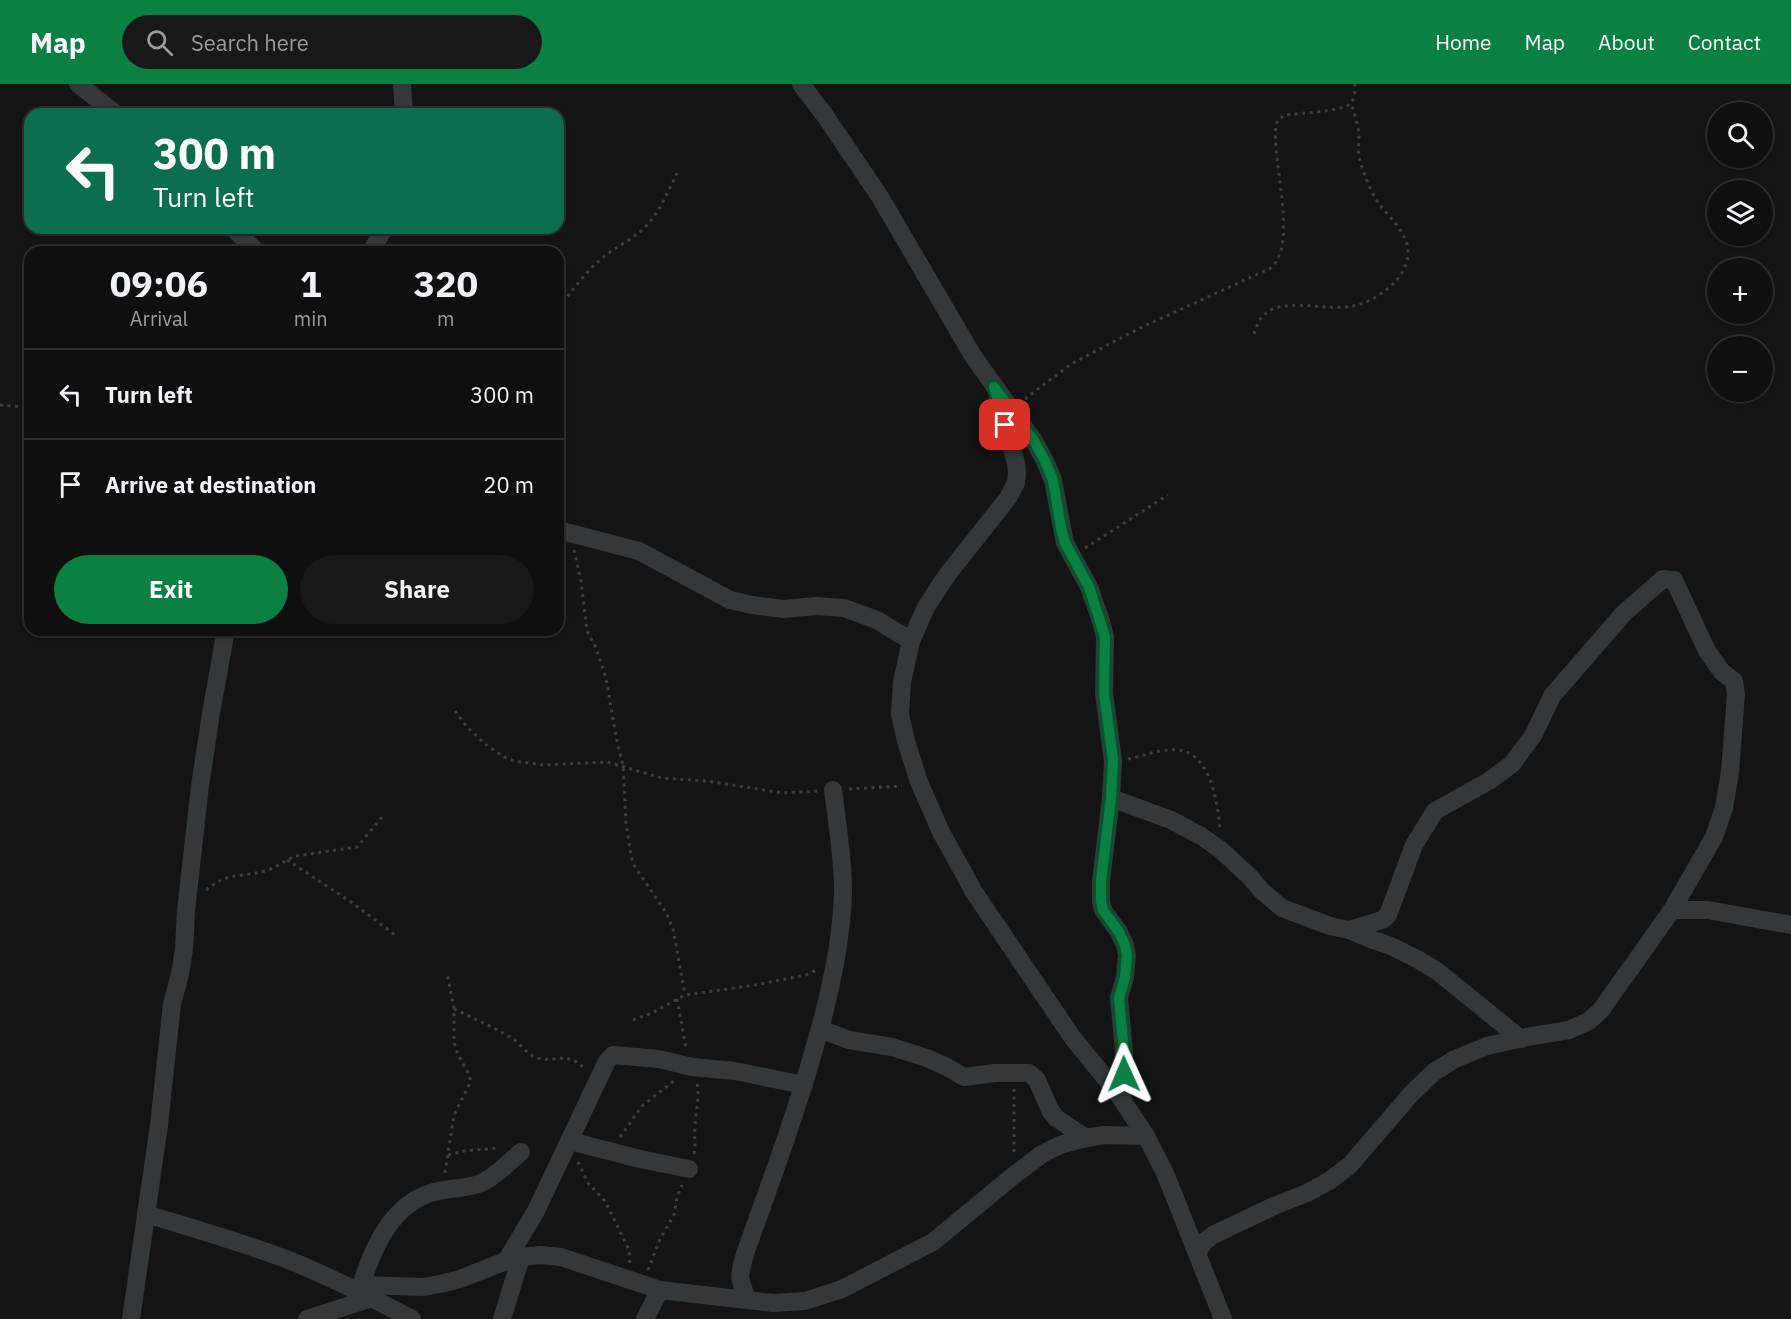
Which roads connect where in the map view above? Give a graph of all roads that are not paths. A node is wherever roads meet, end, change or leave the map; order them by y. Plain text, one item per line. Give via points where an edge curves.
1 (78, 84) edge
2 (402, 84) edge
3 (801, 84) edge
4 (108, 108) edge
5 (404, 108) edge
6 (239, 234) edge
7 (251, 246) edge
8 (994, 387) junction
9 (565, 531) edge
10 (225, 636) edge
11 (911, 641) junction
12 (833, 790) road end
13 (1111, 798) junction
14 (1672, 910) junction
15 (1791, 926) edge
16 (1349, 930) junction
17 (820, 1029) junction
18 (1521, 1039) junction
19 (804, 1085) junction
20 (1122, 1100) junction
21 (1146, 1136) junction
22 (1086, 1138) junction
23 (570, 1141) junction
24 (521, 1152) dead end
25 (689, 1168) dead end
26 (146, 1214) junction
27 (1197, 1253) junction
28 (514, 1259) junction
29 (660, 1290) junction
30 (364, 1292) junction
31 (748, 1300) junction
32 (131, 1319) edge
33 (307, 1319) edge
34 (412, 1319) edge
35 (502, 1319) edge
36 (645, 1319) edge
37 (1223, 1319) edge

1 - 4 street
2 - 5 street
3 - 8 street via 880,197
6 - 7 street
8 - 11 street via 1016,463 1016,483 947,575
8 - 13 street via 1040,451 1053,480 1061,528 1071,557 1089,587 1105,637 1104,693 1113,760
9 - 11 street via 639,550 730,600 783,609 844,608 878,620
10 - 26 street via 211,713 184,949 172,1004
11 - 20 street via 900,714 919,782 941,832 974,892 1072,1037
12 - 17 street via 841,852 842,919
13 - 16 street via 1171,820 1201,836 1282,908
13 - 20 street via 1101,901 1127,955 1119,998 1124,1052
14 - 15 street via 1708,910
14 - 16 street via 1714,837 1724,808 1736,694 1734,681 1707,651 1674,580 1664,579 1624,613 1552,696 1534,734 1512,764 1435,811 1414,845 1388,915
14 - 18 street via 1613,995 1589,1021 1569,1030
16 - 18 street via 1391,946 1437,971
17 - 19 street
17 - 22 street via 849,1040 927,1058 964,1077 1029,1073 1056,1118
18 - 27 street via 1474,1050 1434,1072 1350,1165 1307,1193 1213,1235
19 - 23 street via 735,1071 687,1071 659,1059 613,1054
19 - 31 street via 740,1271 739,1281
20 - 21 street
21 - 22 street
21 - 27 street
22 - 31 street via 1042,1154 933,1242 842,1289 805,1301
23 - 25 street
23 - 28 street
24 - 30 street via 484,1182 416,1199 396,1217 374,1249
26 - 30 street via 291,1261
26 - 32 street
27 - 37 street
28 - 29 street via 561,1257
28 - 30 street via 432,1286
28 - 35 street
29 - 31 street
29 - 36 street
30 - 33 street
30 - 34 street

